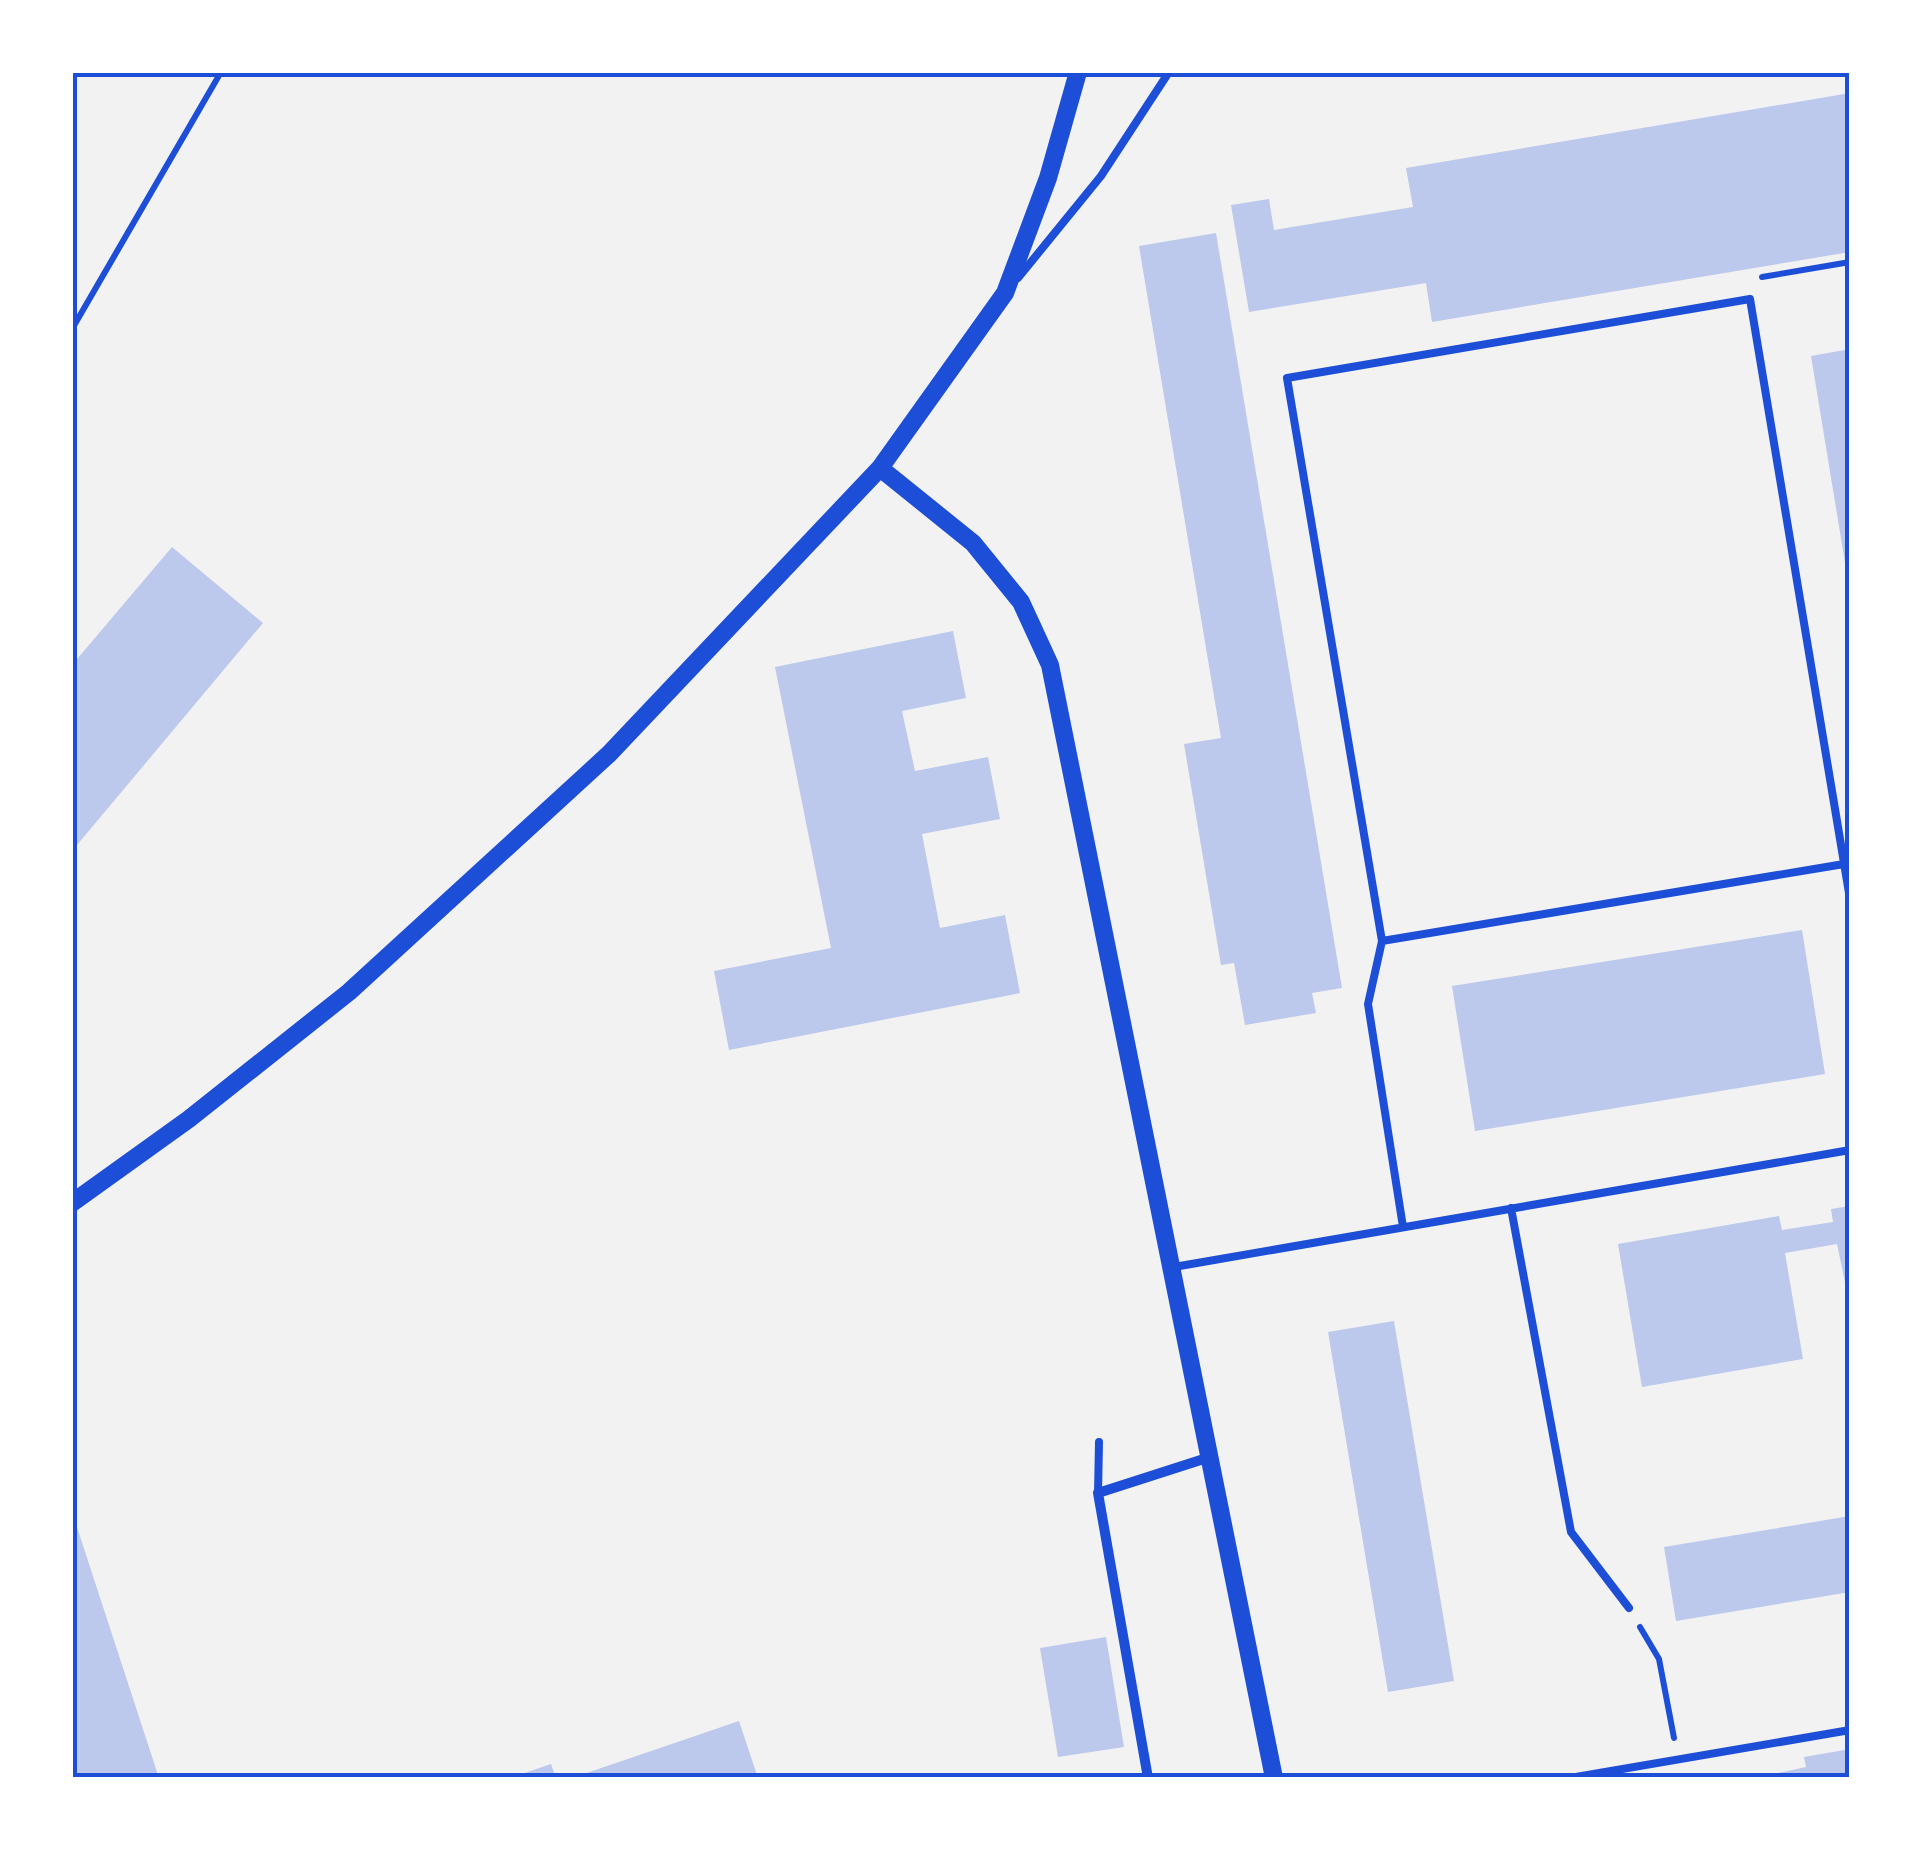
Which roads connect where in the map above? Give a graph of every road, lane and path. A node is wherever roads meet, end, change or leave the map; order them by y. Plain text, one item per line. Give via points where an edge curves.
1 (221, 72) edge
2 (1078, 72) edge
3 (1169, 72) edge
4 (1850, 262) edge
5 (1005, 293) junction
6 (1750, 298) junction
7 (72, 330) edge
8 (880, 468) junction
9 (1844, 864) junction
10 (1850, 899) edge
11 (1382, 941) junction
12 (1850, 1150) edge
13 (72, 1203) edge
14 (1511, 1208) junction
15 (1403, 1227) junction
16 (1172, 1268) junction
17 (1099, 1442) dead end
18 (1210, 1457) junction
19 (1098, 1493) junction
20 (1628, 1608) joint
21 (1850, 1730) edge
22 (1677, 1759) junction
23 (1148, 1778) edge
24 (1274, 1778) edge
25 (1570, 1778) edge

1 - 7 path
2 - 5 street
3 - 5 lane via 1101,176
4 - 6 path via 1757,278
5 - 8 street
6 - 9 lane
6 - 11 lane via 1287,378
8 - 13 street via 609,754 349,992
8 - 16 street via 973,543 1021,602 1050,665
9 - 10 lane
9 - 11 lane
11 - 15 lane via 1368,1004
12 - 14 lane
14 - 15 lane
14 - 20 lane via 1571,1532
15 - 16 lane
16 - 18 street
17 - 19 lane
18 - 19 street
18 - 24 street
19 - 23 street
20 - 22 path via 1659,1658
21 - 22 lane
22 - 25 lane

